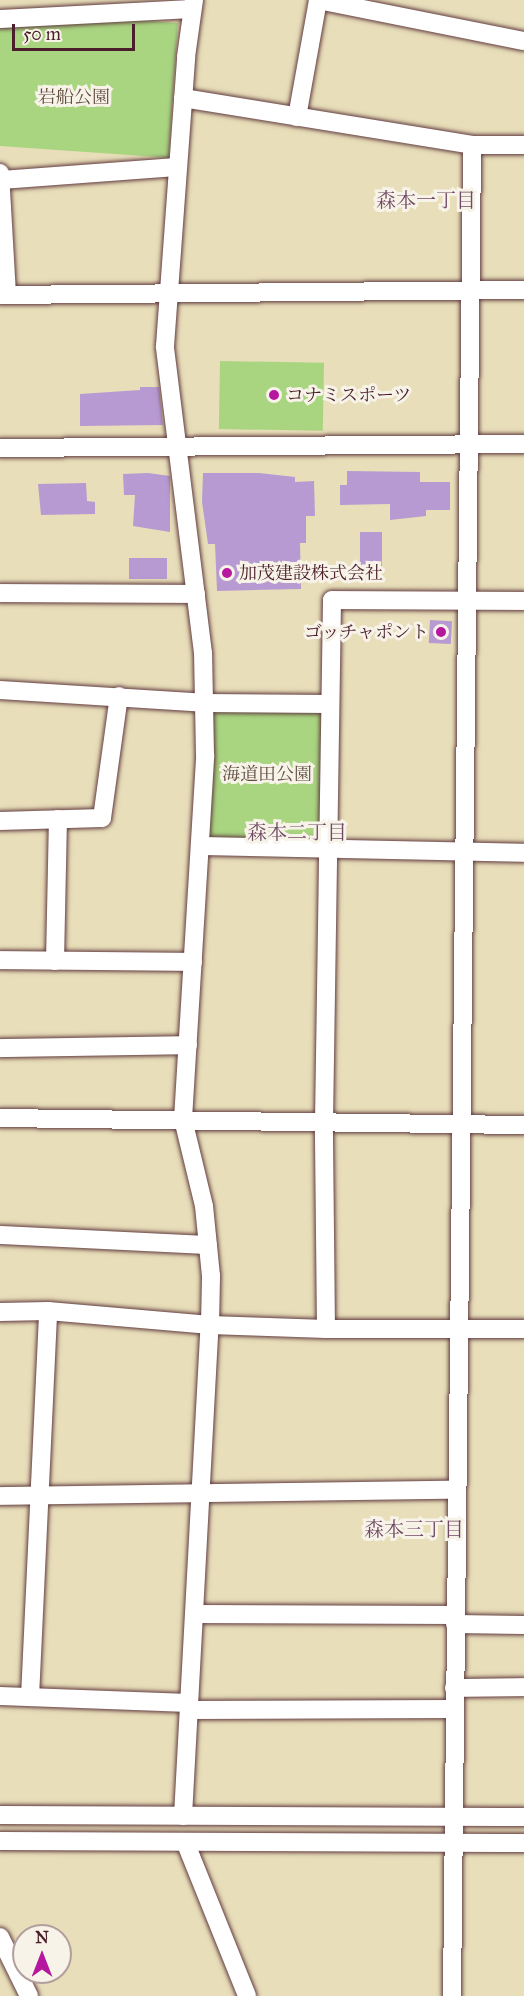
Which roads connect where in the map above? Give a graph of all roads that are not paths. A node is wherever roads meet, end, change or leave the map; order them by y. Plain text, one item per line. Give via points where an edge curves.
1 (193, 4) edge
2 (0, 19) edge
3 (524, 41) edge
4 (183, 98) junction
5 (297, 117) junction
6 (472, 145) junction
7 (524, 145) edge
8 (178, 167) junction
9 (0, 173) edge
10 (0, 180) edge
11 (471, 290) junction
12 (524, 290) edge
13 (168, 294) junction
14 (3, 295) edge
15 (469, 443) junction
16 (524, 444) edge
17 (175, 446) junction
18 (0, 448) edge
19 (0, 593) edge
20 (196, 594) junction
21 (466, 600) junction
22 (524, 601) edge
23 (0, 690) edge
24 (119, 696) junction
25 (204, 703) junction
26 (329, 704) junction
27 (58, 819) junction
28 (0, 821) edge
29 (200, 846) junction
30 (328, 850) junction
31 (466, 852) junction
32 (524, 853) edge
33 (0, 960) edge
34 (55, 961) junction
35 (193, 962) junction
36 (188, 1045) junction
37 (0, 1048) edge
38 (0, 1118) edge
39 (183, 1119) junction
40 (324, 1122) junction
41 (459, 1124) junction
42 (524, 1125) edge
43 (0, 1235) edge
44 (208, 1245) junction
45 (48, 1311) junction
46 (0, 1312) edge
47 (210, 1325) junction
48 (326, 1329) junction
49 (457, 1329) junction
50 (524, 1329) edge
51 (456, 1490) junction
52 (201, 1491) junction
53 (41, 1495) junction
54 (0, 1496) edge
55 (194, 1614) junction
56 (455, 1619) junction
57 (524, 1625) edge
58 (524, 1687) edge
59 (454, 1688) junction
60 (0, 1696) edge
61 (30, 1697) junction
62 (189, 1707) junction
63 (454, 1709) junction
64 (0, 1815) edge
65 (183, 1816) junction
66 (524, 1817) edge
67 (453, 1818) junction
68 (0, 1841) edge
69 (524, 1843) edge
70 (186, 1844) junction
71 (454, 1844) junction
72 (0, 1937) edge
73 (29, 1996) edge
74 (247, 1996) edge
75 (452, 1996) edge

1 - 2 street
1 - 4 street
3 - 5 street via 318,0
4 - 5 street
4 - 8 street
5 - 6 street
6 - 7 street
6 - 11 street
8 - 10 street
8 - 13 street
9 - 10 street
10 - 14 street
11 - 12 street
11 - 13 street
11 - 15 street
13 - 14 street
13 - 17 street via 165,345
15 - 16 street
15 - 17 street
15 - 21 street
17 - 18 street
17 - 20 street
19 - 20 street
20 - 25 street
21 - 22 street
21 - 26 street via 332,600
21 - 31 street
23 - 24 street
24 - 25 street
24 - 27 street via 102,818
25 - 26 street
25 - 29 street
26 - 30 street
27 - 28 street
27 - 34 street
29 - 30 street
29 - 35 street
30 - 31 street
30 - 40 street
31 - 32 street
31 - 41 street
33 - 34 street
34 - 35 street
35 - 36 street
36 - 37 street
36 - 39 street
38 - 39 street
39 - 40 street
39 - 44 street via 204,1206
40 - 41 street
40 - 48 street
41 - 42 street
41 - 49 street
43 - 44 street
44 - 47 street
45 - 46 street
45 - 47 street
45 - 53 street
47 - 48 street
47 - 52 street
48 - 49 street
49 - 50 street
49 - 51 street
51 - 52 street
51 - 56 street
52 - 53 street
52 - 55 street
53 - 54 street
53 - 61 street
55 - 56 street
55 - 62 street
56 - 57 street
56 - 59 street
58 - 59 street
59 - 63 street
60 - 61 street
61 - 62 street
62 - 63 street
62 - 65 street
63 - 67 street
64 - 65 street
65 - 67 street
66 - 67 street
67 - 71 street
68 - 70 street
69 - 71 street
70 - 71 street
70 - 74 street
71 - 75 street
72 - 73 street

